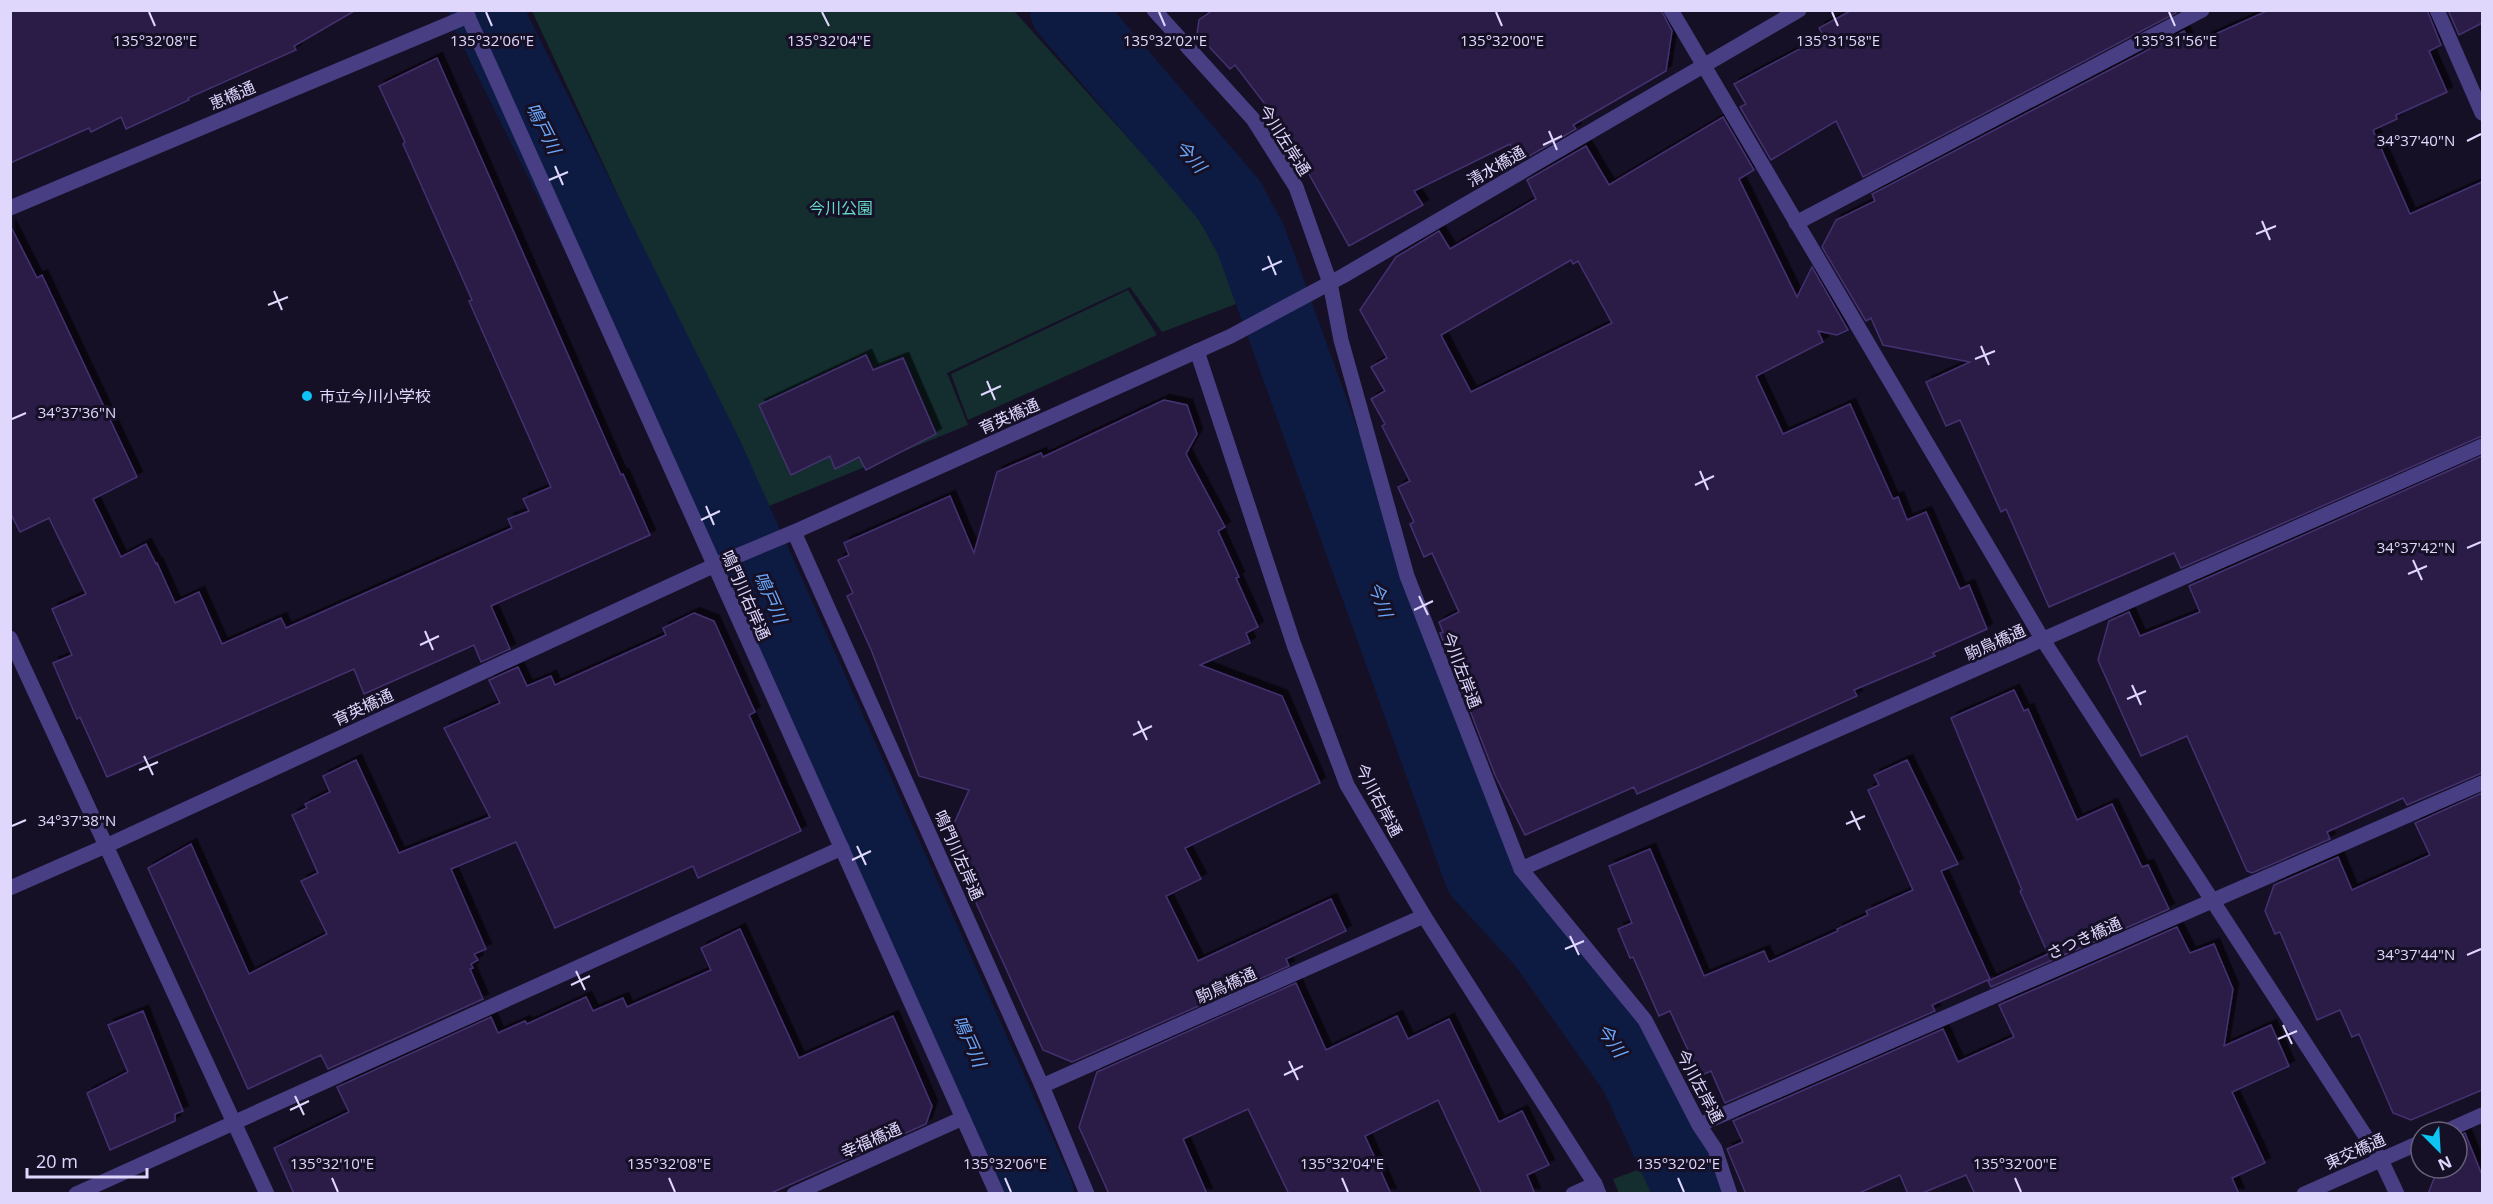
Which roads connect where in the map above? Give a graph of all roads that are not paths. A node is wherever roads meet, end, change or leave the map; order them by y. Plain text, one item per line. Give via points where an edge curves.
1 (1154, 10) edge
2 (1671, 10) edge
3 (1799, 10) edge
4 (2202, 10) edge
5 (2437, 10) edge
6 (466, 13) edge
7 (1703, 66) junction
8 (2482, 113) edge
9 (10, 208) edge
10 (1796, 222) junction
11 (1330, 283) junction
12 (1257, 322) joint
13 (1197, 351) junction
14 (2482, 446) edge
15 (794, 532) junction
16 (713, 566) junction
17 (10, 638) edge
18 (2043, 640) junction
19 (2482, 783) edge
20 (108, 845) junction
21 (842, 848) junction
22 (1521, 869) junction
23 (10, 888) edge
24 (2213, 901) junction
25 (1424, 916) junction
26 (1042, 1086) junction
27 (963, 1118) junction
28 (234, 1121) junction
29 (1700, 1125) junction
30 (2409, 1147) edge
31 (2381, 1160) junction
32 (1597, 1189) edge
33 (76, 1194) edge
34 (267, 1194) edge
35 (794, 1194) edge
36 (997, 1194) edge
37 (1087, 1194) edge
38 (1573, 1194) edge
39 (1730, 1194) edge
40 (2304, 1194) edge
41 (2397, 1194) edge

1 - 11 street, 今川左岸通 via 1253,119 1296,187
2 - 7 street
3 - 7 street, 清水橋通
4 - 10 street
5 - 8 street
6 - 9 street, 恵橋通
6 - 16 street, 鳴門川右岸通
7 - 10 street
7 - 11 street, 清水橋通
10 - 18 street
11 - 12 street, 清水橋通
11 - 22 street, 今川左岸通 via 1341,340 1407,576
12 - 13 street, 育英橋通
13 - 15 street, 育英橋通
13 - 25 street, 今川右岸通 via 1294,645 1347,785
14 - 18 street, 駒鳥橋通
15 - 16 street, 育英橋通
15 - 26 street, 鳴門川左岸通
16 - 20 street, 育英橋通
16 - 21 street, 鳴門川右岸通
17 - 20 street
18 - 22 street, 駒鳥橋通
18 - 24 street
19 - 24 street, さつき橋通
20 - 23 street, 育英橋通
20 - 28 street
21 - 27 street, 鳴門川右岸通
21 - 28 street
22 - 29 street, 今川左岸通 via 1645,1020
24 - 29 street, さつき橋通
24 - 31 street
25 - 26 street, 駒鳥橋通
25 - 32 street, 今川右岸通
26 - 37 street, 鳴門川左岸通
27 - 35 street, 幸福橋通
27 - 36 street, 鳴門川右岸通
28 - 33 street
28 - 34 street
29 - 39 street, 今川左岸通 via 1716,1149
30 - 31 street, 東交橋通
31 - 40 street, 東交橋通
31 - 41 street
32 - 38 street

